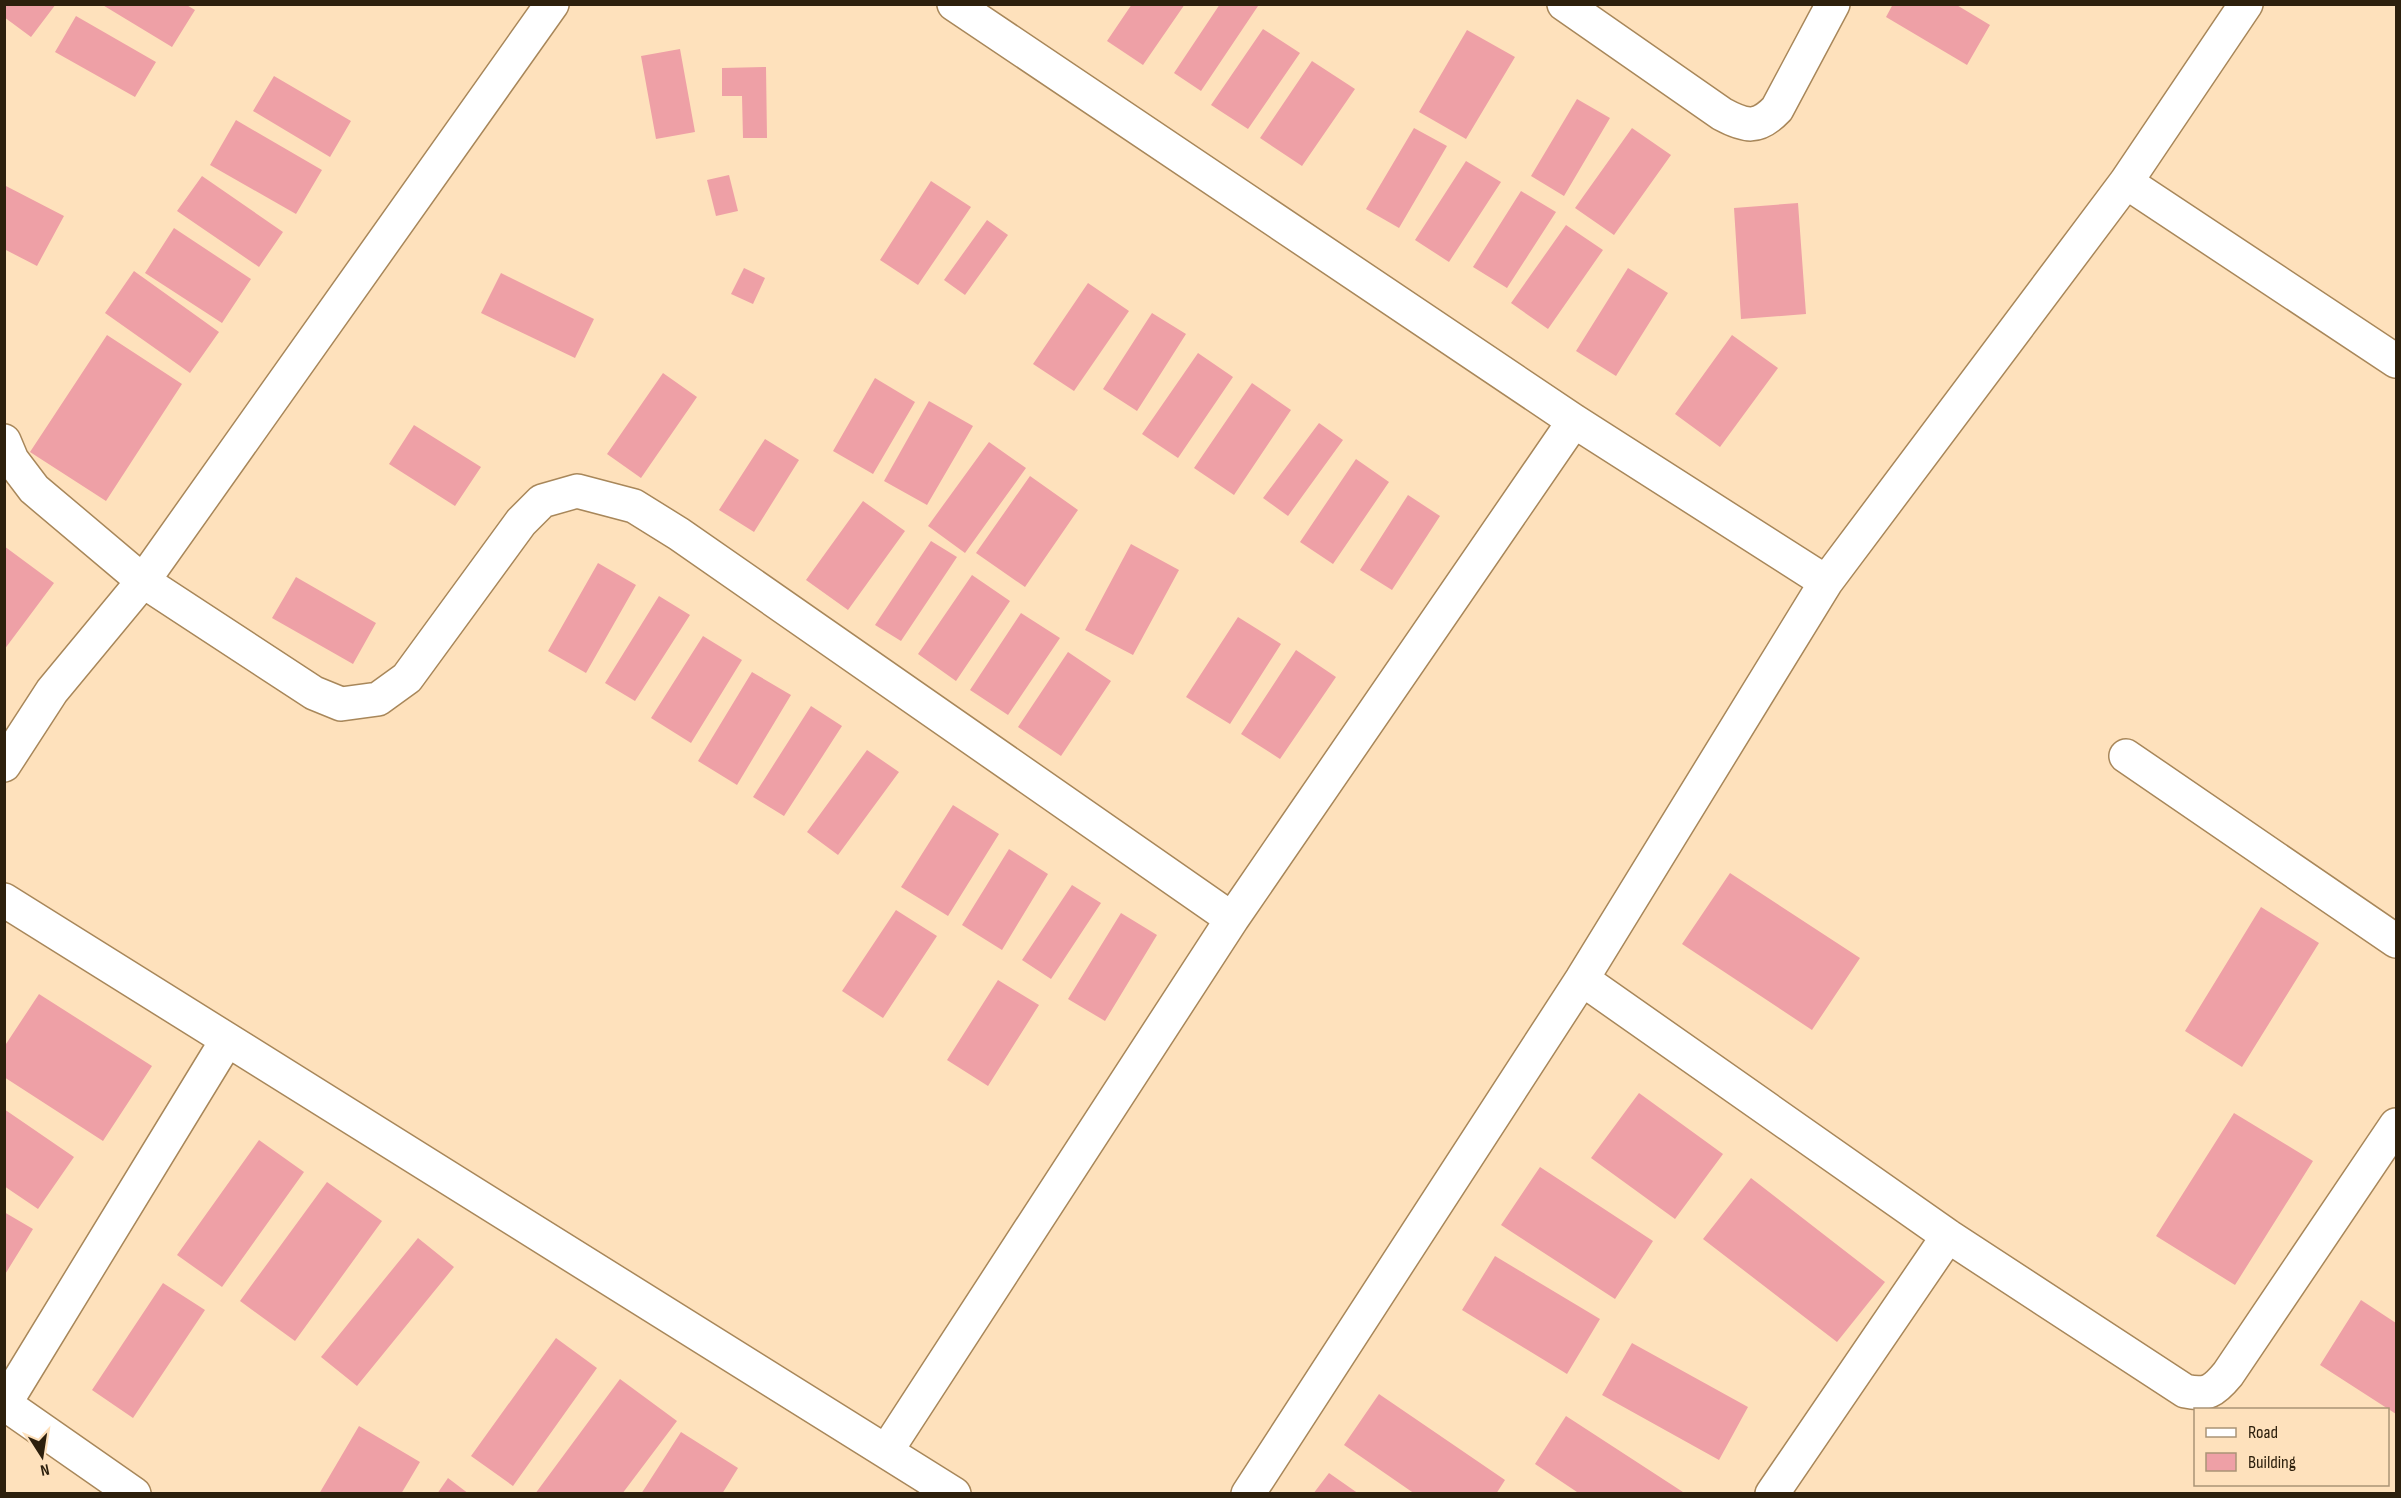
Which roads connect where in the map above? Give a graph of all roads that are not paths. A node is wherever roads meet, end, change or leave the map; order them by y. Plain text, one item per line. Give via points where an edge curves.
1 (552, 4) edge
2 (954, 4) edge
3 (1564, 4) edge
4 (1833, 4) edge
5 (2246, 4) edge
6 (2126, 182) junction
7 (2397, 361) edge
8 (1574, 421) junction
9 (4, 441) edge
10 (143, 581) junction
11 (1826, 582) junction
12 (2126, 756) dead end
13 (4, 765) edge
14 (4, 900) edge
15 (1232, 919) junction
16 (2397, 941) edge
17 (1582, 979) junction
18 (227, 1041) junction
19 (2397, 1125) edge
20 (1948, 1236) junction
21 (5, 1405) edge
22 (887, 1450) junction
23 (134, 1494) edge
24 (954, 1494) edge
25 (1248, 1494) edge
26 (1772, 1494) edge

1 - 10 street
2 - 8 street
3 - 4 street via 1722,114 1740,124 1752,125 1767,119 1777,108
5 - 6 street
6 - 7 street
6 - 11 street
8 - 11 street
8 - 15 street
9 - 10 street via 12,460 34,489
10 - 13 street via 52,691
10 - 15 street via 314,693 341,704 378,699 407,678 521,522 543,501 578,491 634,506
11 - 17 street
12 - 16 street
14 - 18 street
15 - 22 street
17 - 20 street
17 - 25 street
18 - 21 street
18 - 22 street
19 - 20 street via 2228,1374 2217,1386 2199,1395 2185,1391
20 - 26 street
21 - 23 street
22 - 24 street

